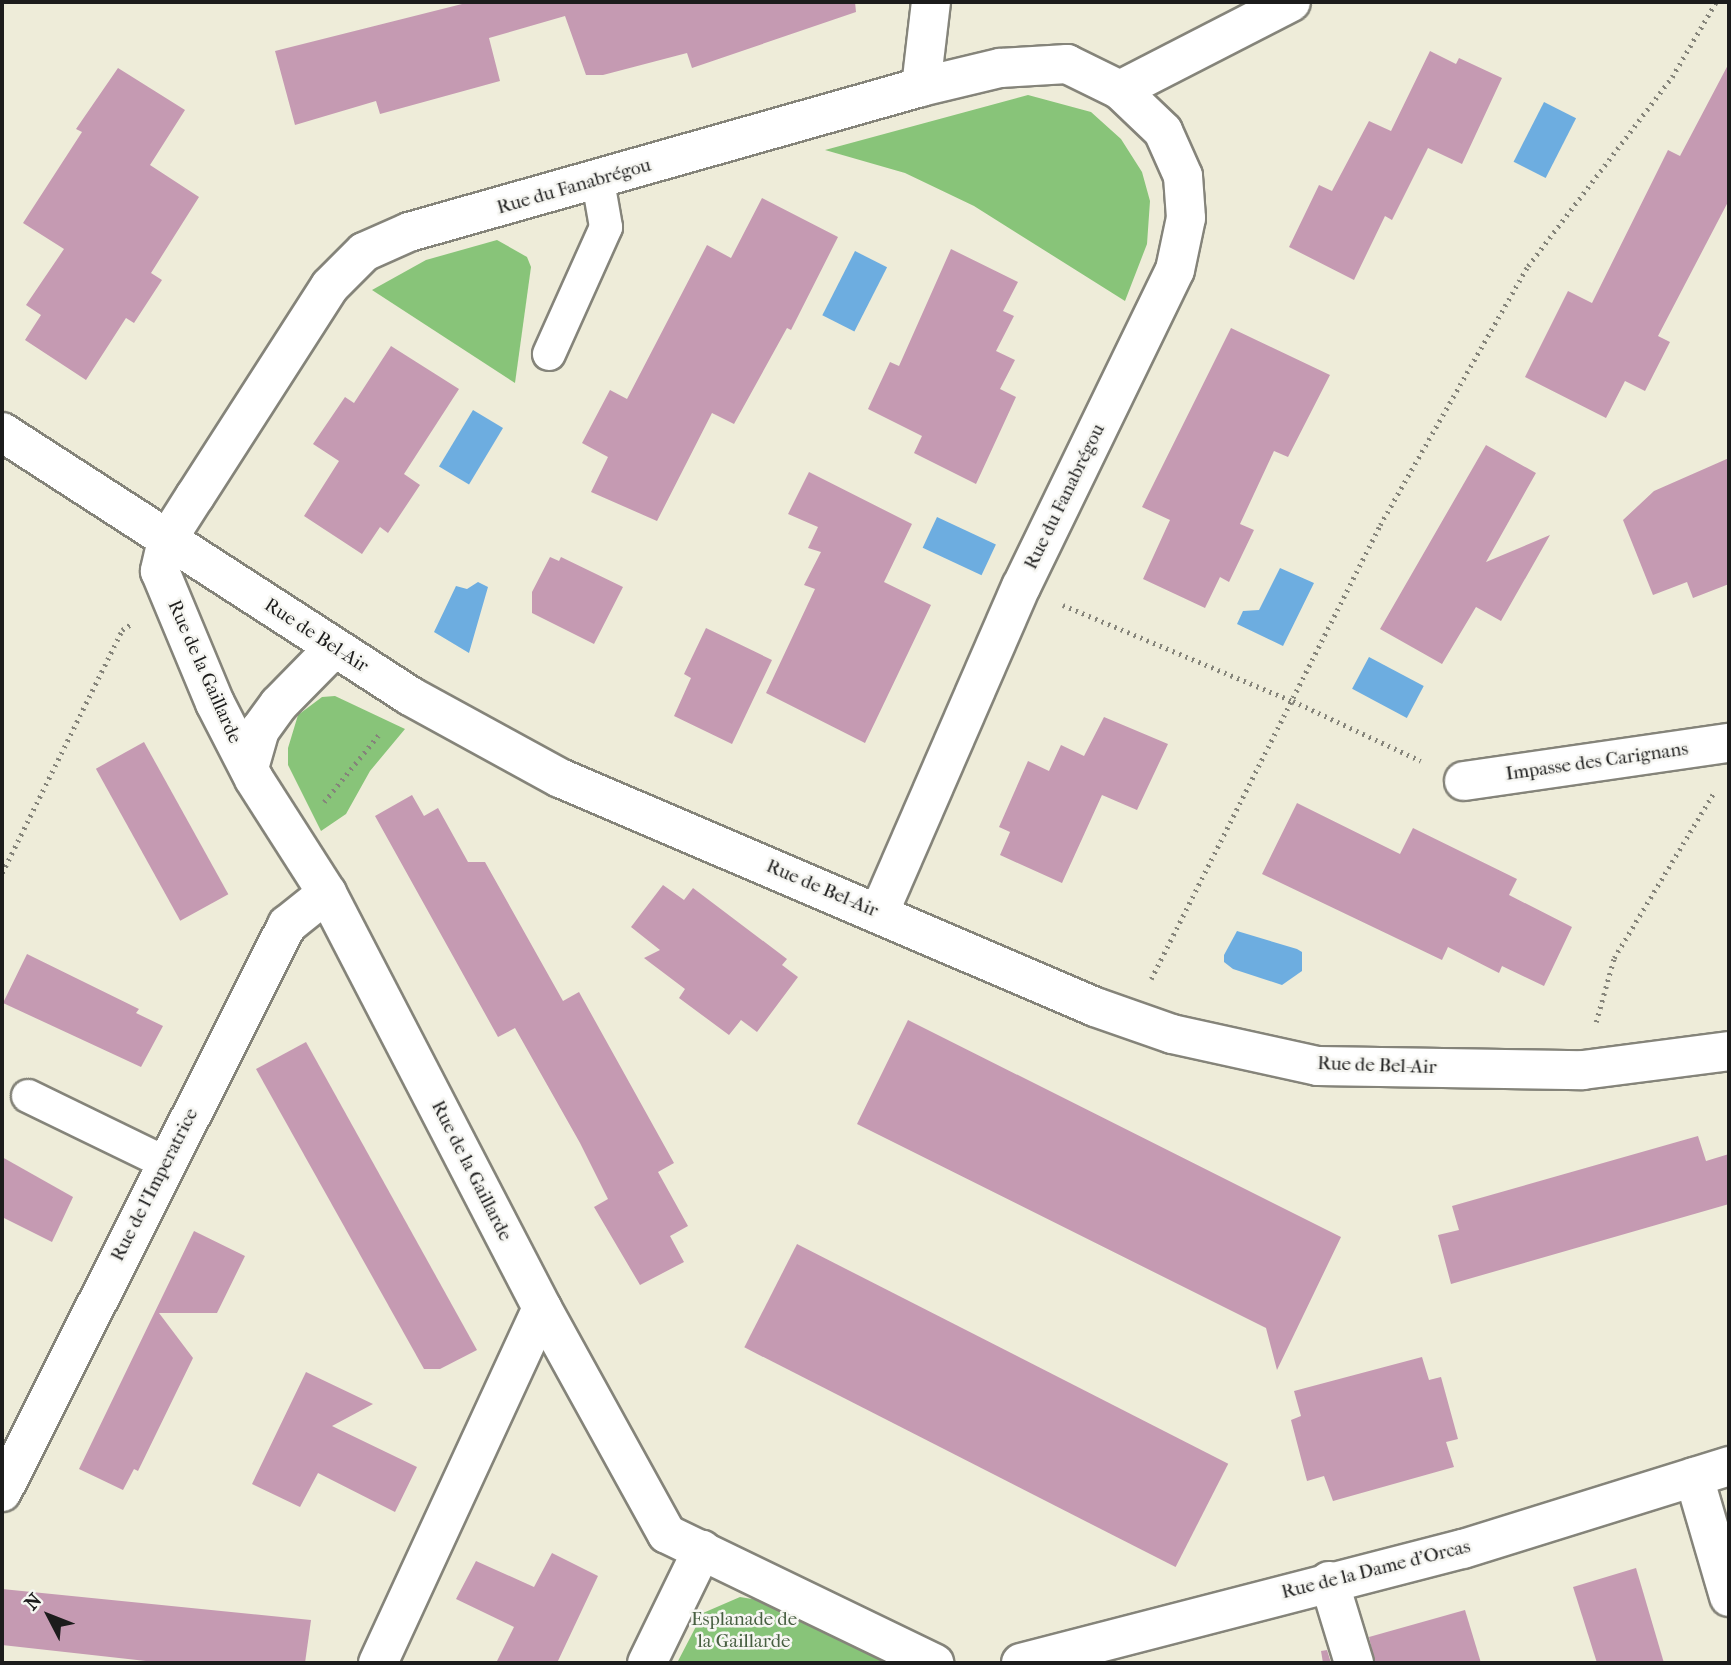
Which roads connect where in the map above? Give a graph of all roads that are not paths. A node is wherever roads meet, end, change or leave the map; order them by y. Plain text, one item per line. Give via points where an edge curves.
1 (931, 2) edge
2 (1291, 2) edge
3 (921, 87) junction
4 (1120, 90) junction
5 (598, 181) junction
6 (549, 354) dead end
7 (2, 432) edge
8 (167, 540) junction
9 (334, 648) junction
10 (1721, 744) edge
11 (249, 768) junction
12 (1464, 781) road end
13 (327, 893) junction
14 (879, 913) junction
15 (1729, 1051) edge
16 (28, 1096) dead end
17 (166, 1163) junction
18 (542, 1308) junction
19 (1712, 1472) edge
20 (5, 1479) edge
21 (702, 1550) junction
22 (1329, 1581) junction
23 (1729, 1597) edge
24 (377, 1663) edge
25 (647, 1663) edge
26 (934, 1663) edge
27 (1021, 1663) edge
28 (1354, 1663) edge

1 - 3 street
2 - 4 street
3 - 4 street, Rue du Fanabrégou via 1000,68 1067,64
3 - 5 street, Rue du Fanabrégou
4 - 14 street, Rue du Fanabrégou via 1163,131 1183,176 1186,218 1175,270 1021,587
5 - 6 lane via 606,227
5 - 8 street, Rue du Fanabrégou via 409,232 364,252 330,286
7 - 8 street, Rue de Bel-Air
8 - 9 street, Rue de Bel-Air
8 - 11 street, Rue de la Gaillarde via 160,571 170,599
9 - 11 street via 260,730
9 - 14 street, Rue de Bel-Air via 410,696 560,778
10 - 12 street, Impasse des Carignans
11 - 13 street, Rue de la Gaillarde
13 - 17 street, Rue de l'Imperatrice via 287,925
13 - 18 street, Rue de la Gaillarde
14 - 15 street, Rue de Bel-Air via 1130,1020 1172,1034 1318,1066 1583,1070
16 - 17 lane
17 - 20 street, Rue de l'Imperatrice
18 - 21 street, Rue de la Gaillarde via 667,1534
18 - 24 street
19 - 22 street, Rue de la Dame d'Orcas via 1463,1549
19 - 23 street
21 - 25 street
21 - 26 street, Rue de la Gaillarde
22 - 27 street, Rue de la Dame d'Orcas
22 - 28 street

